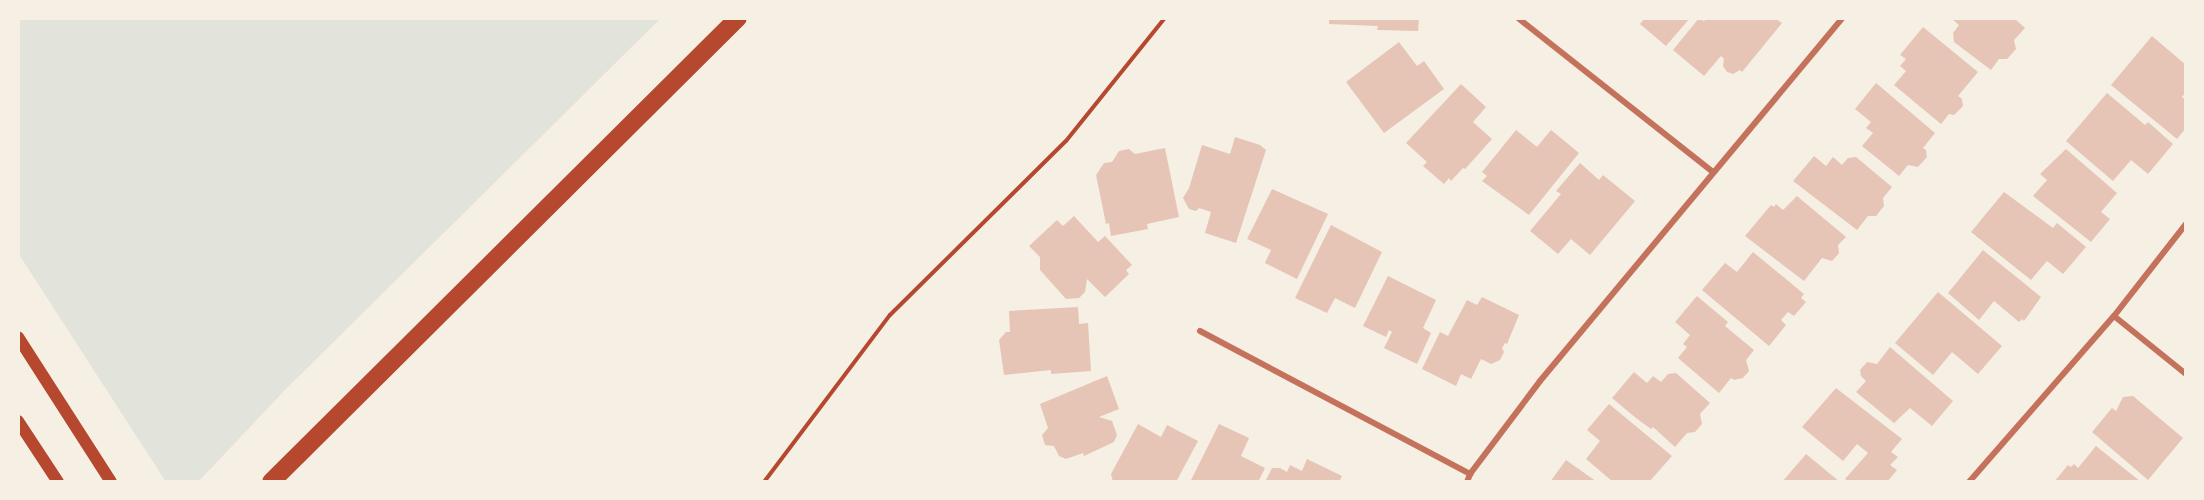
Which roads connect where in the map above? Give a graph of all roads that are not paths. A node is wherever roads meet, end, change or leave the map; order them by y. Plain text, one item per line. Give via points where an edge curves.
1 (738, 18) edge
2 (1518, 18) edge
3 (1842, 18) edge
4 (1712, 171) junction
5 (2186, 224) edge
6 (2114, 316) junction
7 (1200, 331) dead end
8 (18, 338) edge
9 (2186, 374) edge
10 (18, 421) edge
11 (1470, 474) junction
12 (57, 482) edge
13 (111, 482) edge
14 (271, 482) edge
15 (1467, 482) edge
16 (1969, 482) edge

1 - 14 highway
2 - 4 street
3 - 4 street
4 - 11 street via 1540,381
5 - 6 street
6 - 9 street
6 - 16 street
7 - 11 street
8 - 13 main road
10 - 12 main road
11 - 15 street

